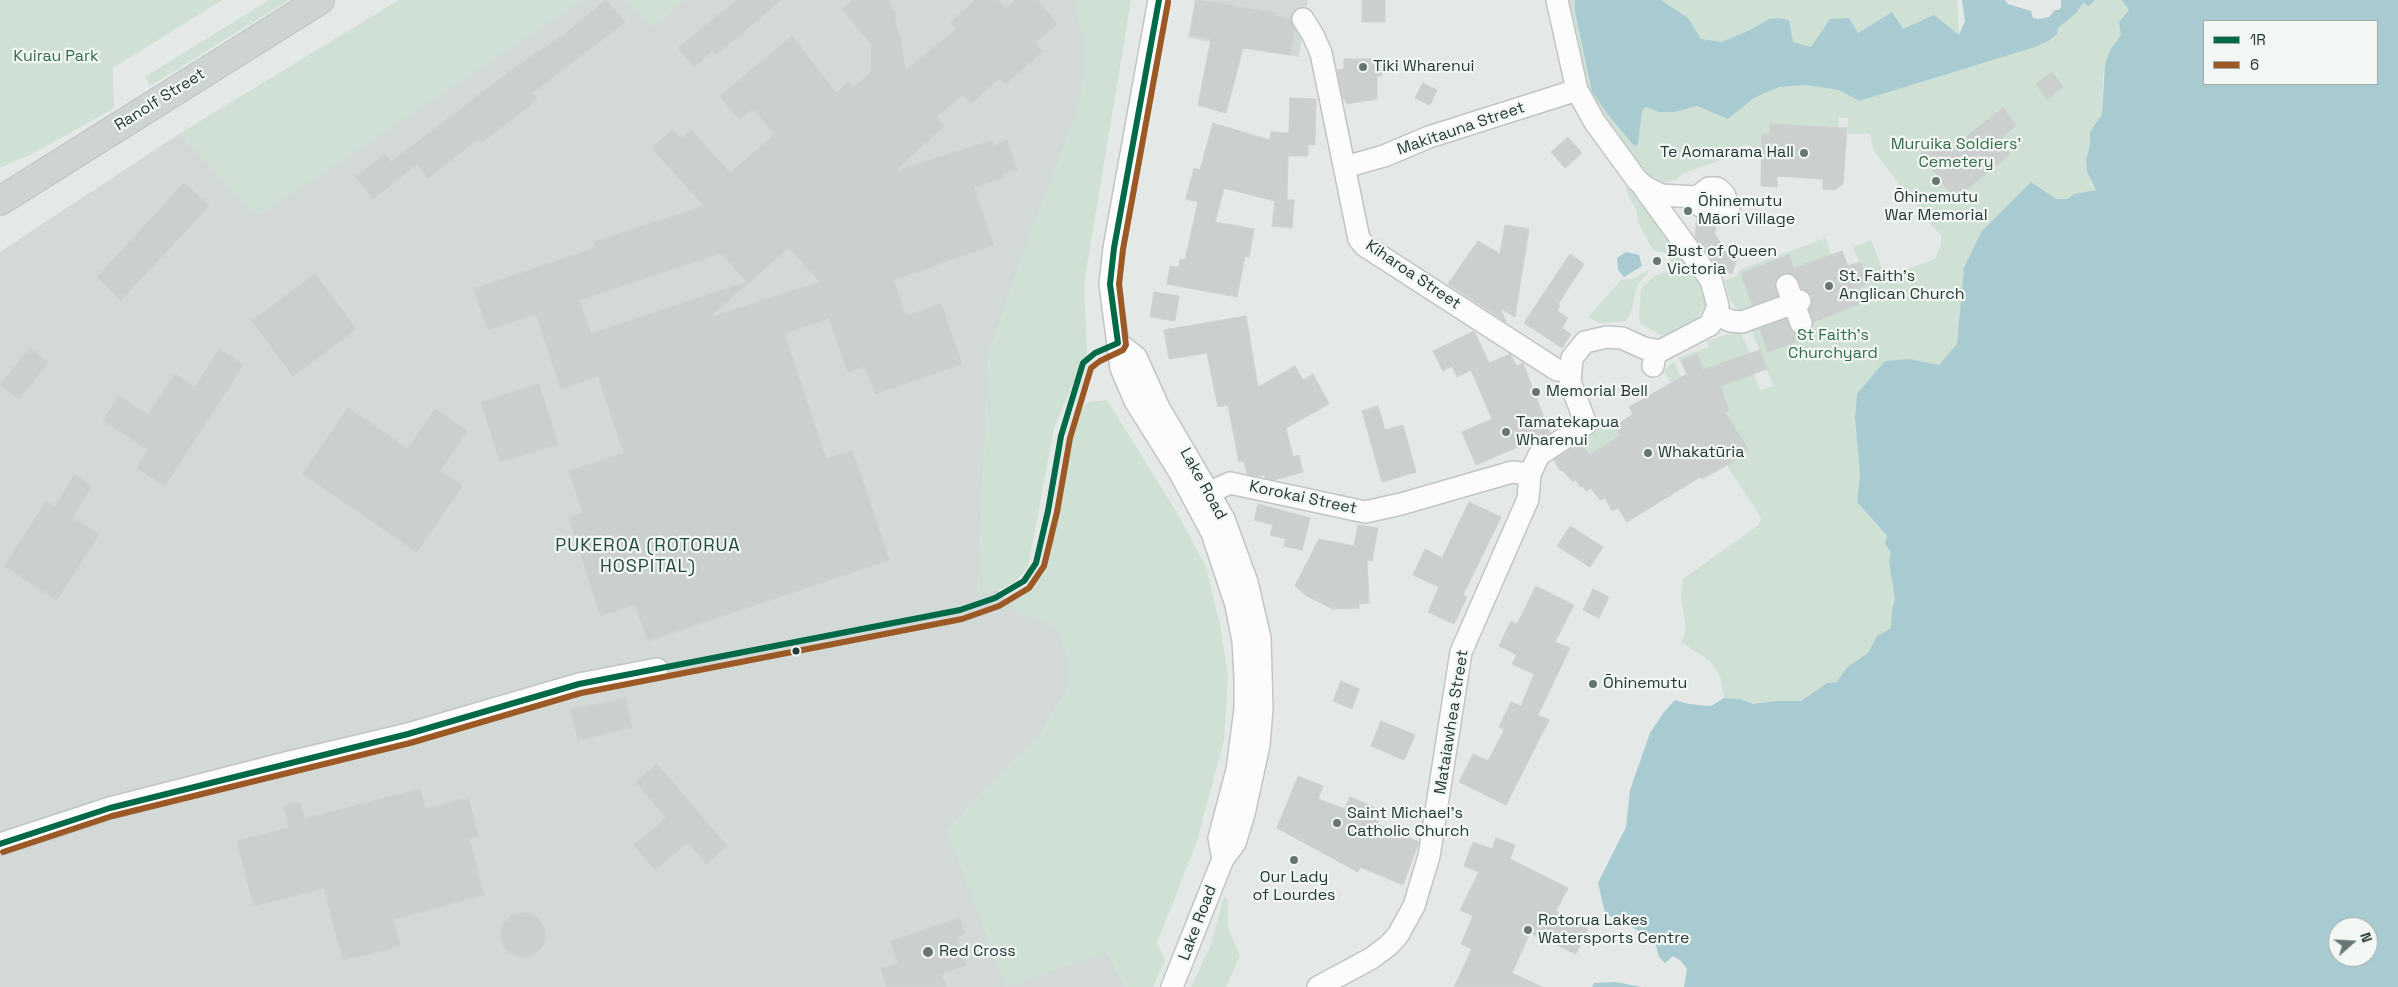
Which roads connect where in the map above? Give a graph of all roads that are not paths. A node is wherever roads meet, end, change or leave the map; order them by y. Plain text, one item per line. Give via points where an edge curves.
1 (320, 0) edge
2 (1159, 0) edge
3 (1557, 0) edge
4 (1303, 19) dead end
5 (1577, 90) junction
6 (1345, 168) junction
7 (1637, 180) junction
8 (1697, 197) dead end
9 (0, 201) edge
10 (1795, 303) dead end
11 (1716, 315) junction
12 (1557, 370) dead end
13 (1530, 474) junction
14 (1202, 496) junction
15 (657, 669) dead end
16 (0, 844) edge
17 (1321, 985) edge
18 (1172, 987) edge

1 - 9 main road, Ranolf Street
2 - 14 street, Lake Road via 1110,284 1118,343 1136,357
3 - 5 street
4 - 6 street, Kiharoa Street via 1321,53
5 - 6 street, Makitauna Street
5 - 7 street via 1594,121
6 - 12 street, Kiharoa Street via 1359,238 1365,246
7 - 8 street via 1661,195
7 - 11 street via 1711,280 1718,306
10 - 11 street via 1742,322
11 - 13 street, Mataiawhea Street via 1703,331 1655,355 1653,366 1630,342 1607,337 1591,339 1572,358 1570,382 1586,424 1539,455
13 - 14 street, Korokai Street via 1512,472 1365,512 1230,483
13 - 17 street, Mataiawhea Street via 1528,498 1461,652 1434,832 1414,906 1389,945 1372,958
14 - 18 street, Lake Road via 1236,547 1247,582 1251,639 1262,708 1252,781 1235,843 1223,859
15 - 16 street via 580,684 408,734 110,808

